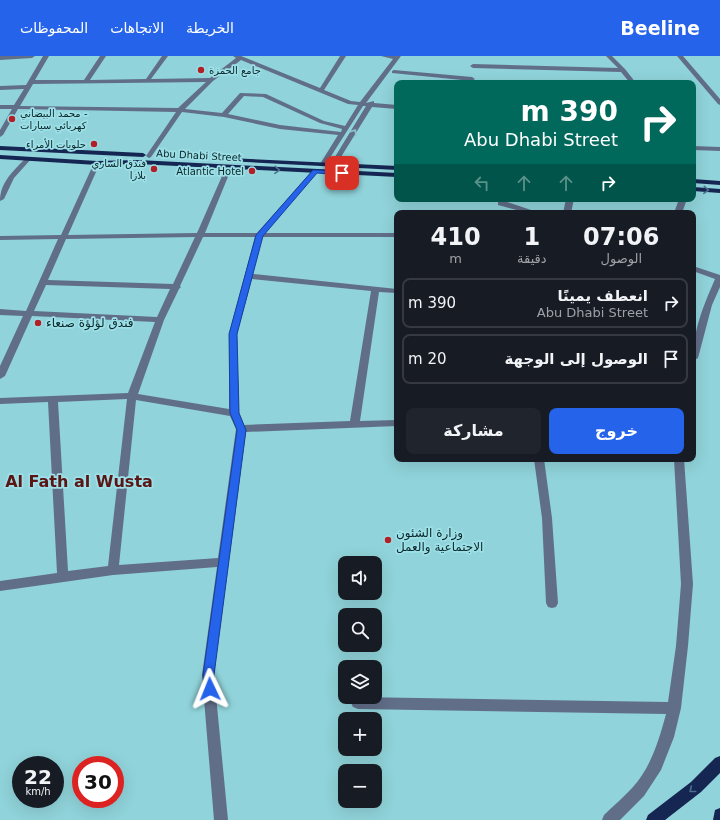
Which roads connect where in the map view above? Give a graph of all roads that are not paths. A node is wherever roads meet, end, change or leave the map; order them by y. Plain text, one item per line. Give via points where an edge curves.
1 (32, 56) edge
2 (46, 56) edge
3 (103, 56) edge
4 (165, 56) edge
5 (258, 56) edge
6 (343, 56) edge
7 (384, 56) edge
8 (405, 56) edge
9 (609, 56) edge
10 (680, 56) edge
11 (238, 57) edge
12 (397, 57) edge
13 (0, 58) edge
14 (252, 62) junction
15 (624, 70) junction
16 (394, 72) junction
17 (147, 80) junction
18 (211, 80) junction
19 (463, 80) edge
20 (472, 80) edge
21 (631, 80) edge
22 (86, 81) junction
23 (29, 84) junction
24 (0, 88) edge
25 (321, 91) junction
26 (362, 103) junction
27 (394, 103) edge
28 (720, 103) edge
29 (371, 104) junction
30 (0, 107) edge
31 (16, 107) junction
32 (394, 107) edge
33 (180, 110) junction
34 (224, 115) junction
35 (346, 128) junction
36 (342, 134) junction
37 (0, 135) edge
38 (0, 148) edge
39 (696, 148) edge
40 (720, 149) edge
41 (0, 153) edge
42 (149, 156) junction
43 (0, 157) edge
44 (28, 158) junction
45 (138, 162) junction
46 (97, 163) junction
47 (333, 165) junction
48 (229, 167) junction
49 (319, 168) junction
50 (394, 168) edge
51 (394, 175) edge
52 (696, 181) edge
53 (720, 183) edge
54 (696, 189) edge
55 (720, 191) edge
56 (0, 198) edge
57 (504, 202) edge
58 (527, 210) edge
59 (200, 235) junction
60 (259, 235) junction
61 (394, 235) edge
62 (63, 237) junction
63 (0, 238) edge
64 (696, 269) edge
65 (249, 276) junction
66 (720, 278) edge
67 (42, 282) junction
68 (177, 287) junction
69 (375, 289) junction
70 (394, 291) edge
71 (0, 312) edge
72 (28, 314) junction
73 (160, 320) junction
74 (696, 347) edge
75 (0, 376) edge
76 (132, 396) junction
77 (53, 400) junction
78 (0, 401) edge
79 (234, 413) junction
80 (394, 424) edge
81 (354, 425) junction
82 (242, 430) junction
83 (539, 462) edge
84 (679, 462) edge
85 (224, 562) junction
86 (113, 570) junction
87 (63, 578) junction
88 (0, 586) edge
89 (552, 603) dead end
90 (382, 703) edge
91 (674, 708) junction
92 (720, 763) edge
93 (720, 815) edge
94 (221, 820) edge
95 (609, 820) edge
96 (653, 820) edge
97 (720, 820) edge

1 - 13 street
2 - 23 street
3 - 22 street
4 - 17 street
5 - 14 street
6 - 25 street
7 - 12 street
8 - 16 street
9 - 15 street
10 - 28 street
11 - 14 street
11 - 18 street
12 - 26 street
14 - 25 street
15 - 20 street via 473,64
15 - 21 street
16 - 19 street
16 - 29 street
17 - 18 street
17 - 22 street
18 - 33 street
22 - 23 street
23 - 24 street
23 - 31 street
25 - 26 street via 347,102
26 - 29 street
26 - 35 street
27 - 29 street
29 - 32 street
47 -> 29 street
30 - 31 street
31 - 33 street
31 - 37 street
33 - 34 street
33 - 42 street
34 - 35 street via 242,94 264,95 322,122
34 - 36 street via 280,127
35 - 36 street
36 - 49 street
38 - 42 main road, Abu Dhabi Street
39 - 40 street
41 - 45 main road
42 - 49 main road, Abu Dhabi Street
43 - 44 main road, Abu Dhabi Street
44 - 46 main road, Abu Dhabi Street
44 - 56 street via 11,177
45 - 46 main road, Abu Dhabi Street
45 - 48 main road, Abu Dhabi Street
46 - 62 street
47 - 49 main road, Abu Dhabi Street
47 - 50 main road, Abu Dhabi Street
48 -> 49 main road, Abu Dhabi Street
48 - 59 street
49 - 51 main road, Abu Dhabi Street
49 - 60 street
52 - 53 main road
54 -> 55 main road
57 - 58 street
59 - 60 street
59 - 62 street
59 - 68 street
60 - 61 street
60 - 65 street
62 - 63 street
62 - 67 street
64 - 66 street
65 - 69 street
65 - 79 street via 233,334
66 - 74 street via 708,305
67 - 68 street
67 - 72 street
68 - 73 street
69 - 70 street
69 - 81 street
71 - 72 street
72 - 73 street
72 - 75 street
73 - 76 street
76 - 77 street
76 - 79 street
76 - 86 street
77 - 78 street
77 - 87 street
79 - 82 street
80 - 81 street
81 - 82 street
82 - 85 street
83 - 89 street via 547,518
84 - 91 street via 687,584
85 - 86 street
85 - 94 street via 208,675
86 - 87 street
87 - 88 street
90 - 91 street
91 - 95 street via 667,737 656,765 639,791
92 -> 96 main road via 696,787
93 - 97 main road

